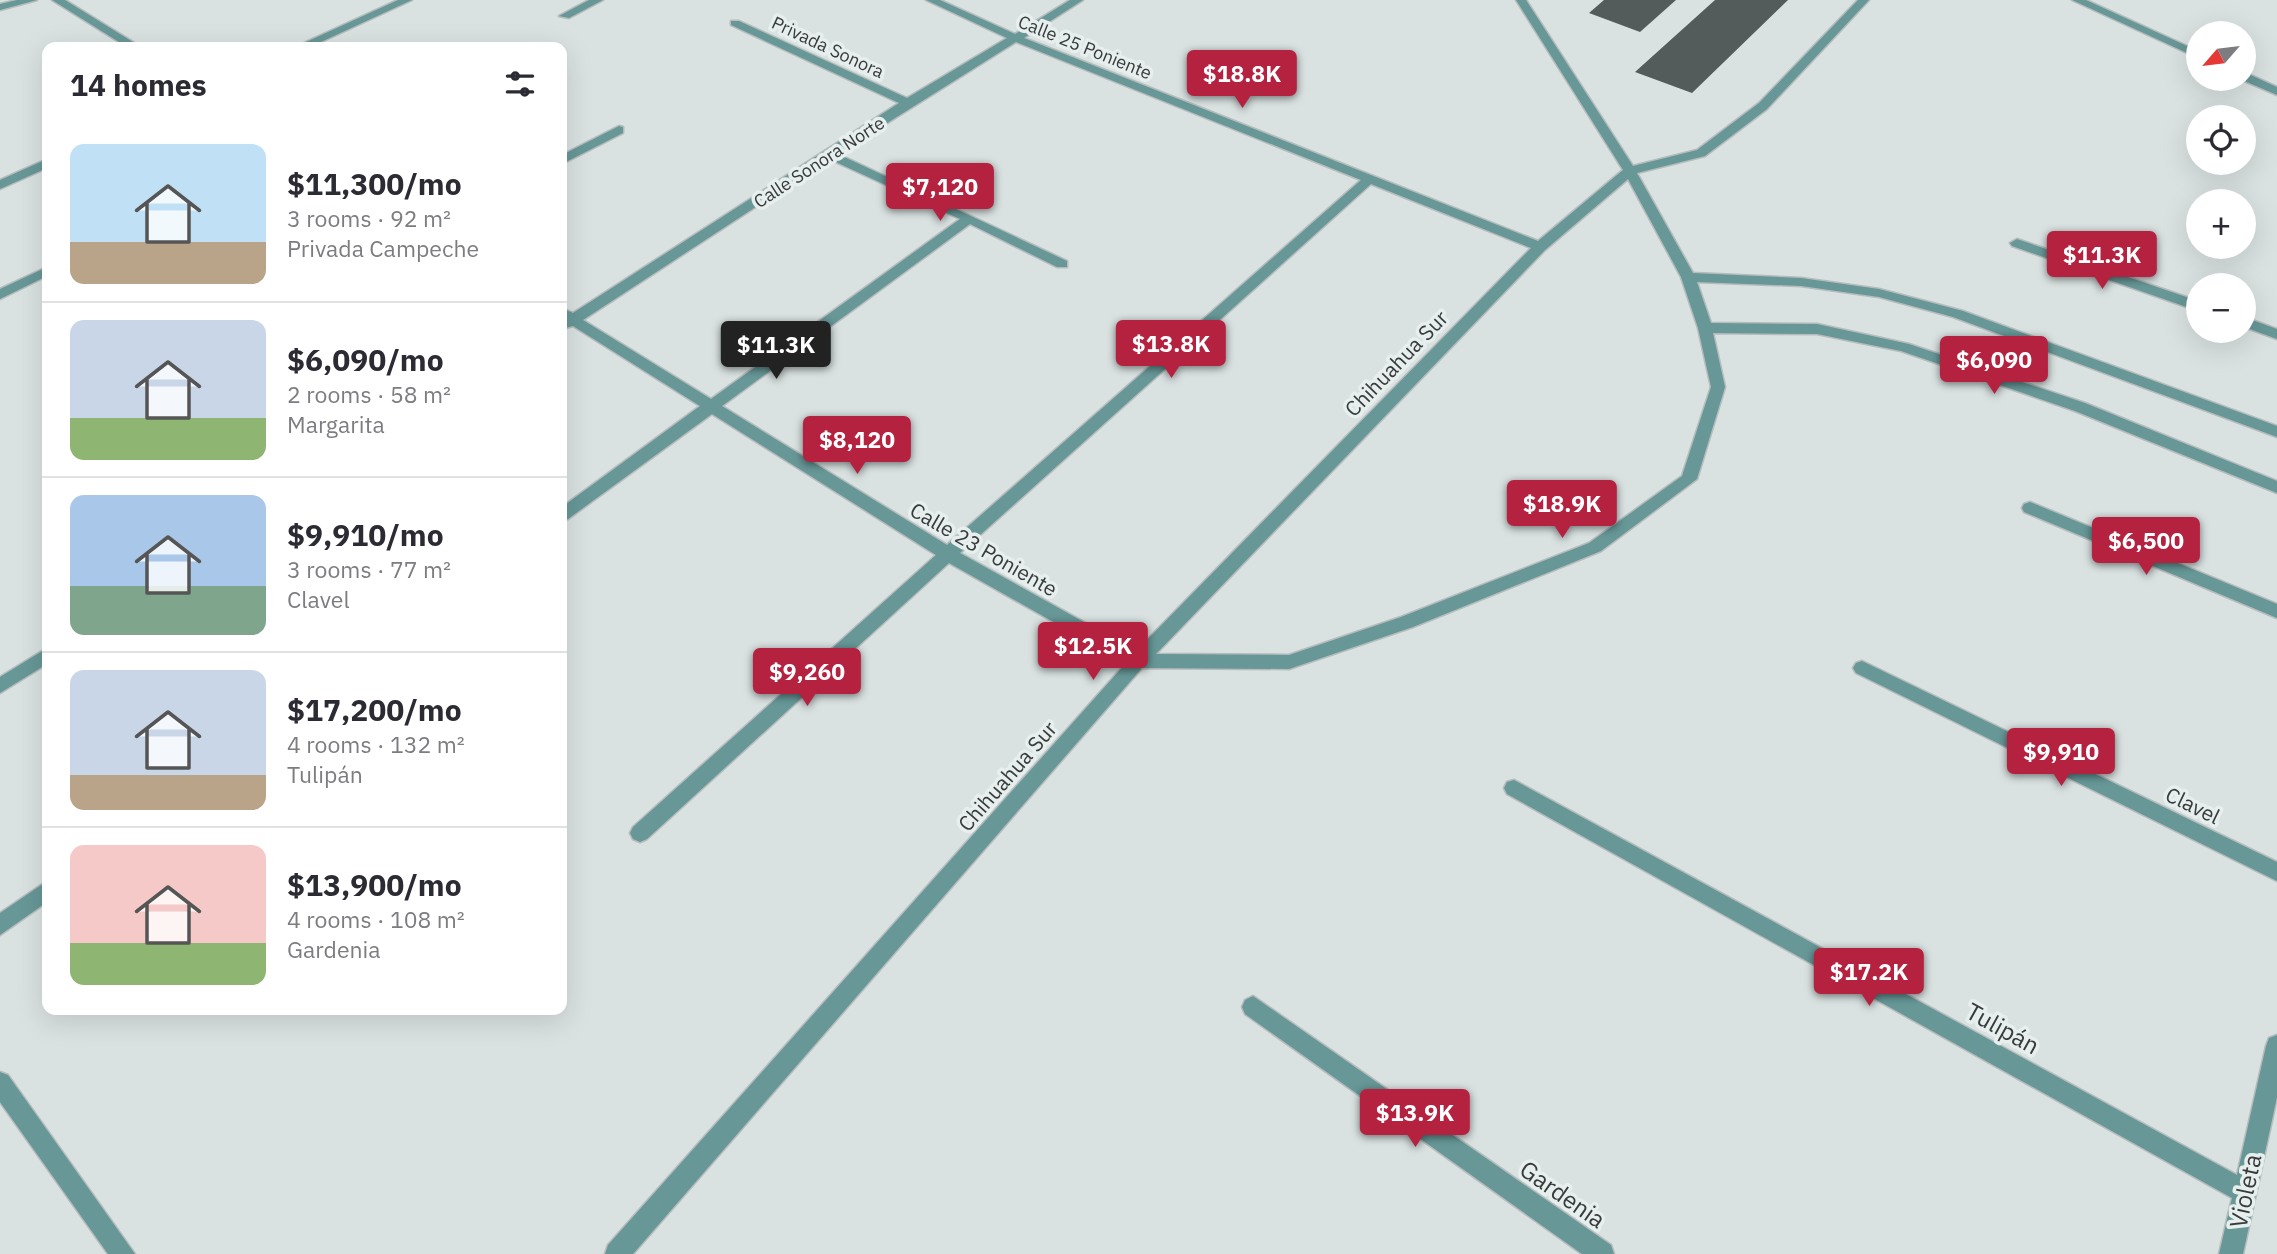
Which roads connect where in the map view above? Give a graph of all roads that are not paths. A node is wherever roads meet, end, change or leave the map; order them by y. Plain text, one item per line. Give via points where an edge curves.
1 (32, 0) edge
2 (57, 0) edge
3 (407, 0) edge
4 (598, 0) edge
5 (931, 0) edge
6 (1078, 0) edge
7 (1521, 0) edge
8 (1864, 0) edge
9 (2077, 0) edge
10 (0, 7) edge
11 (565, 16) dead end
12 (734, 23) dead end
13 (1015, 38) junction
14 (127, 42) edge
15 (312, 42) edge
16 (2186, 50) edge
17 (2256, 81) edge
18 (2277, 91) edge
19 (908, 103) junction
20 (619, 130) dead end
21 (831, 155) junction
22 (567, 157) edge
23 (42, 165) edge
24 (1630, 171) junction
25 (1371, 178) junction
26 (0, 185) edge
27 (969, 218) junction
28 (2017, 243) dead end
29 (1540, 247) junction
30 (1062, 264) dead end
31 (42, 274) edge
32 (1688, 277) junction
33 (0, 295) edge
34 (2186, 302) edge
35 (567, 319) edge
36 (567, 321) edge
37 (2256, 326) edge
38 (1705, 328) junction
39 (2277, 334) edge
40 (710, 407) junction
41 (2277, 432) edge
42 (2277, 486) edge
43 (2030, 508) dead end
44 (567, 511) edge
45 (948, 554) junction
46 (2277, 611) edge
47 (42, 658) edge
48 (1138, 661) junction
49 (1862, 668) dead end
50 (0, 685) edge
51 (1514, 788) dead end
52 (640, 833) dead end
53 (2277, 872) edge
54 (42, 894) edge
55 (0, 925) edge
56 (1253, 1007) dead end
57 (2277, 1046) edge
58 (0, 1083) edge
59 (2245, 1192) junction
60 (123, 1254) edge
61 (617, 1254) edge
62 (1602, 1254) edge
63 (2231, 1254) edge

1 - 10 street
2 - 14 street
3 - 15 street
4 - 11 street
5 - 13 street, Calle 25 Poniente
6 - 13 street, Calle Sonora Norte
7 - 24 street
8 - 24 street via 1763,106 1702,153
9 - 16 street
12 - 19 street, Privada Sonora
13 - 19 street, Calle Sonora Norte
13 - 25 street, Calle 25 Poniente
17 - 18 street
19 - 21 street, Calle Sonora Norte
20 - 22 street
21 - 27 street
21 - 35 street, Calle Sonora Norte
23 - 26 street
24 - 29 street, Chihuahua Sur
24 - 32 street
25 - 29 street, Calle 25 Poniente
25 - 45 street
27 - 30 street
27 - 40 street
28 - 34 street
29 - 48 street, Chihuahua Sur
31 - 33 street
32 - 38 street
32 - 41 street via 1801,282 1879,293 1958,314
36 - 40 street, Calle 23 Poniente
37 - 39 street
38 - 42 street via 1816,329 1904,347 2080,407
38 - 48 street via 1718,387 1689,479 1595,547 1407,622 1289,662
40 - 44 street
40 - 45 street, Calle 23 Poniente
43 - 46 street
45 - 48 street, Calle 23 Poniente
45 - 52 street
47 - 50 street
48 - 61 street, Chihuahua Sur
49 - 53 street, Clavel
51 - 59 street, Tulipán
54 - 55 street
56 - 62 street, Gardenia
57 - 59 street, Violeta
58 - 60 street
59 - 63 street, Violeta

